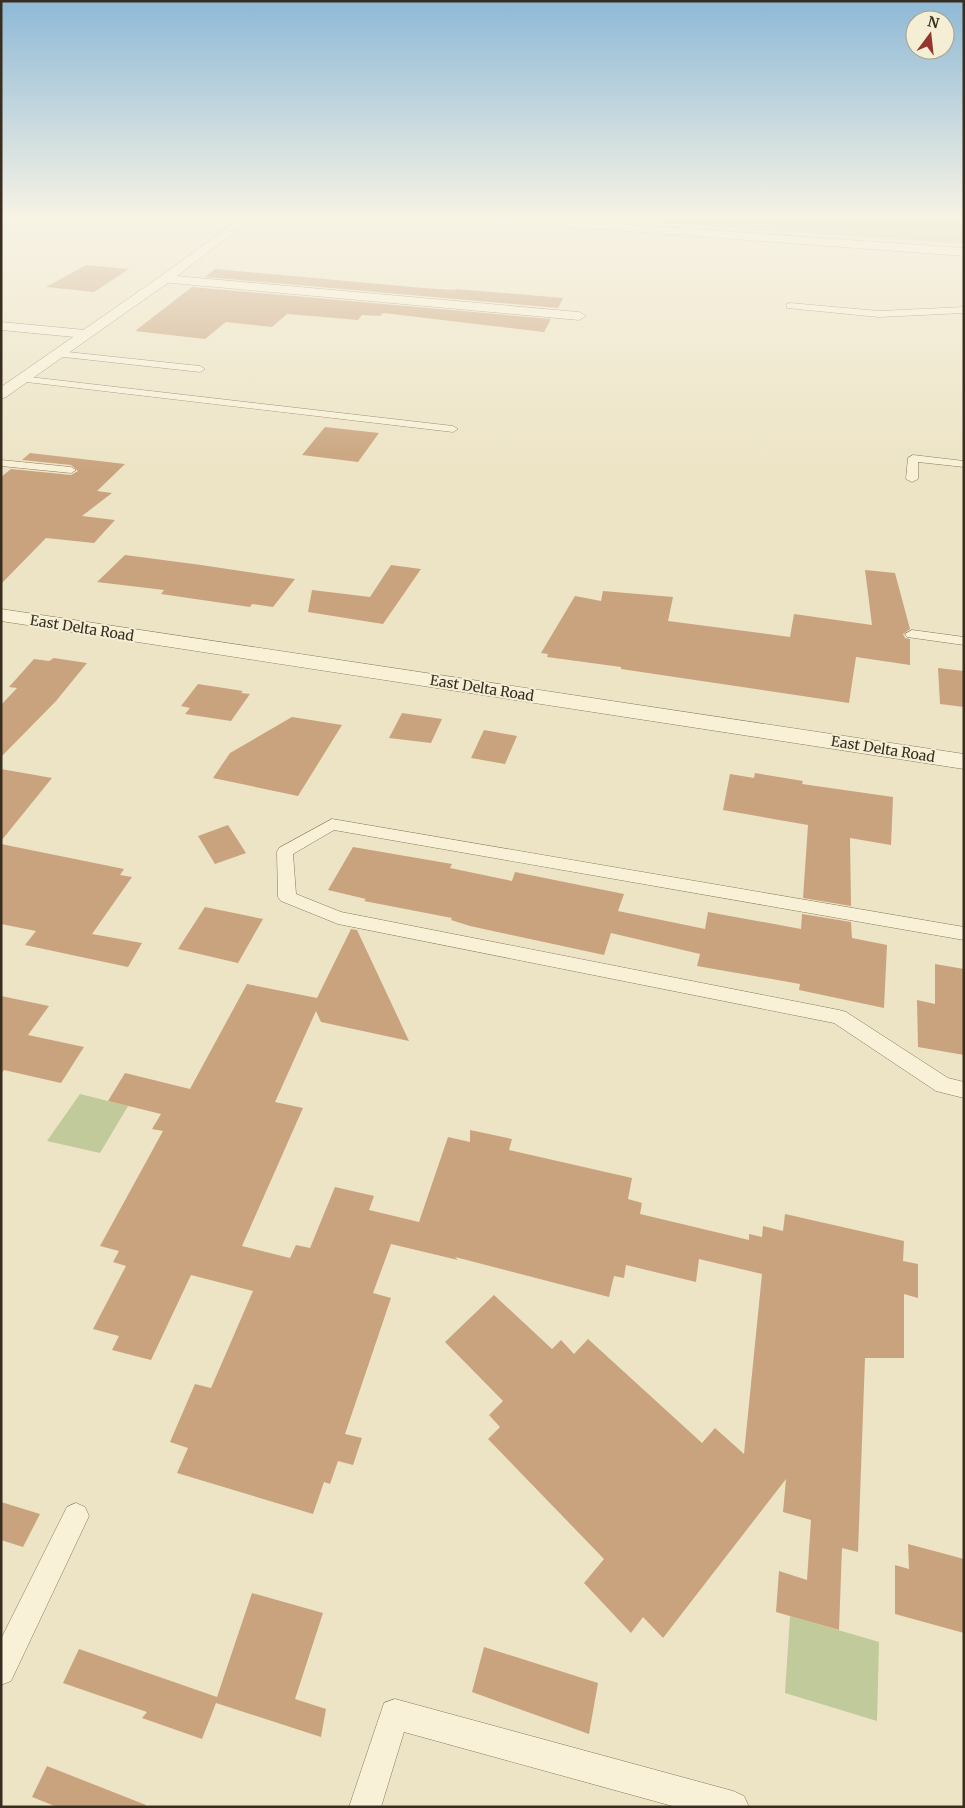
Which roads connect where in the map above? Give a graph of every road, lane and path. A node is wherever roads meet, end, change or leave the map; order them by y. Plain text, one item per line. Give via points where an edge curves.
1 (130, 303) edge
2 (438, 303) edge
3 (790, 306) dead end
4 (964, 310) edge
5 (579, 316) dead end
6 (1, 326) edge
7 (85, 334) junction
8 (58, 354) junction
9 (200, 369) dead end
10 (21, 380) junction
11 (1, 394) edge
12 (453, 429) dead end
13 (1, 463) edge
14 (964, 464) edge
15 (70, 470) dead end
16 (912, 479) dead end
17 (1, 615) edge
18 (912, 634) dead end
19 (964, 641) edge
20 (964, 762) edge
21 (964, 934) edge
22 (964, 1090) edge
23 (76, 1516) dead end
24 (1, 1672) edge
25 (365, 1807) edge
26 (733, 1807) edge

1 - 7 street
2 - 5 street
3 - 4 lane via 879,314
6 - 7 street
7 - 8 street
8 - 9 lane
8 - 10 street
10 - 11 street
10 - 12 lane
13 - 15 lane
14 - 16 lane via 913,458
17 - 20 street, East Delta Road
18 - 19 lane
21 - 22 lane via 332,824 285,852 287,897 338,918 839,1017 943,1085
23 - 24 lane
25 - 26 lane via 395,1714

